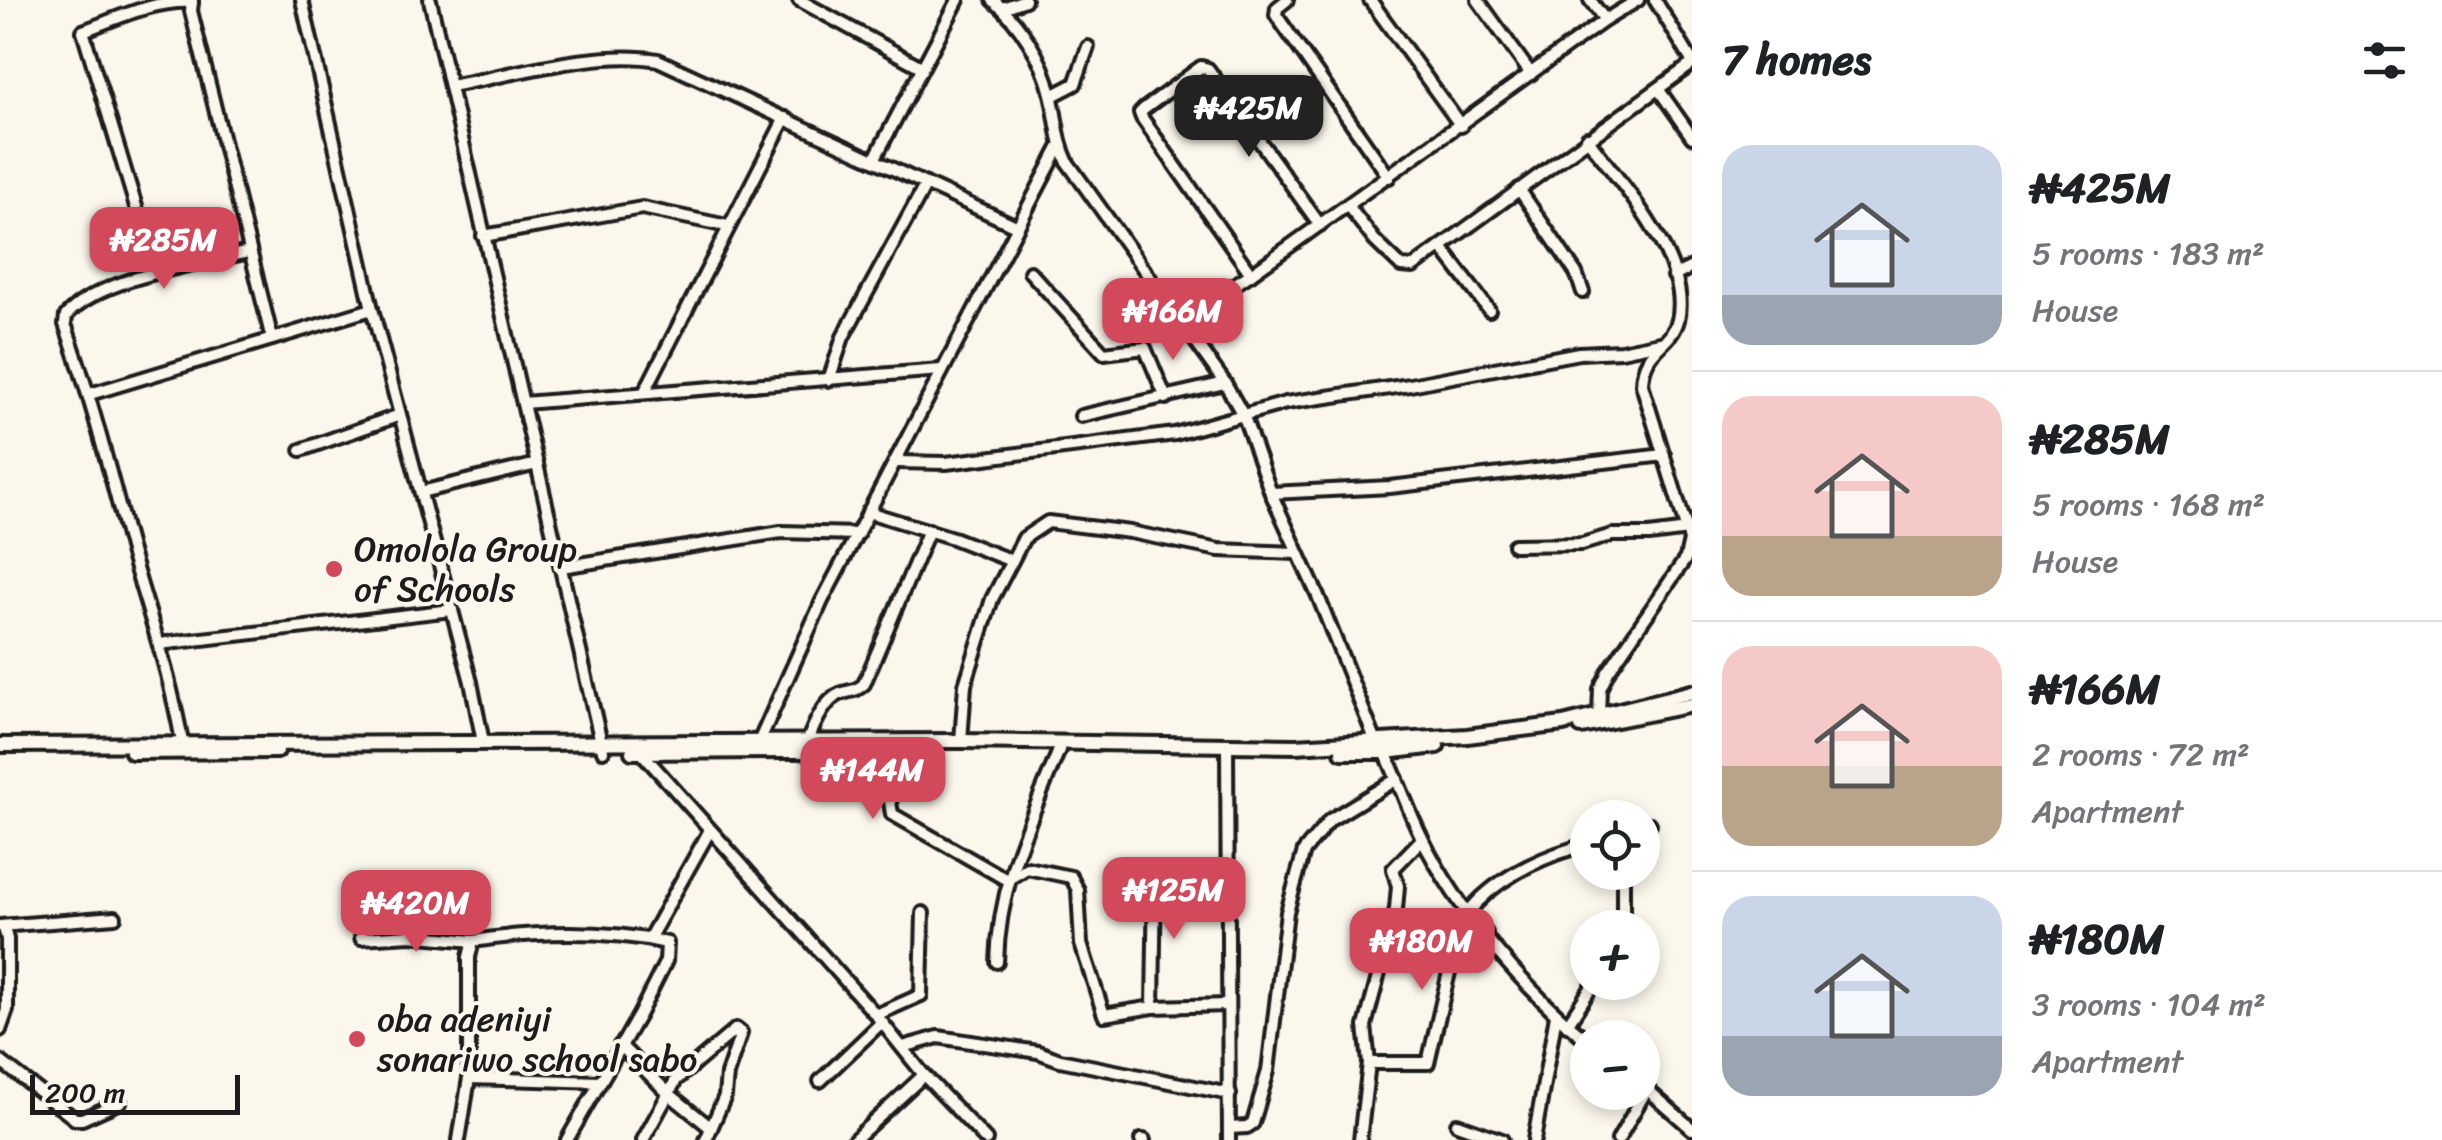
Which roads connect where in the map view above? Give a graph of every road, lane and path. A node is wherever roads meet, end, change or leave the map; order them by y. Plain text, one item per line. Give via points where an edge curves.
1 (302, 0) edge
2 (430, 0) edge
3 (800, 0) edge
4 (958, 0) edge
5 (993, 0) edge
6 (1026, 0) edge
7 (1287, 0) edge
8 (1370, 0) edge
9 (1478, 0) edge
10 (1590, 0) edge
11 (1638, 0) edge
12 (1655, 0) edge
13 (194, 1) edge
14 (1003, 8) junction
15 (1605, 20) junction
16 (1088, 47) dead end
17 (1692, 62) edge
18 (921, 67) junction
19 (1531, 74) junction
20 (450, 86) junction
21 (1659, 90) junction
22 (1052, 96) junction
23 (785, 118) junction
24 (1462, 126) junction
25 (1692, 137) edge
26 (1587, 138) junction
27 (1060, 146) junction
28 (874, 160) junction
29 (1389, 177) junction
30 (926, 184) junction
31 (1520, 189) junction
32 (1348, 206) junction
33 (1320, 225) junction
34 (727, 226) junction
35 (1016, 226) junction
36 (484, 236) junction
37 (1440, 247) junction
38 (250, 252) junction
39 (1692, 267) edge
40 (1030, 272) dead end
41 (156, 273) junction
42 (1251, 274) junction
43 (1674, 276) junction
44 (1583, 292) dead end
45 (372, 309) junction
46 (1489, 310) dead end
47 (1180, 319) junction
48 (272, 339) junction
49 (1660, 343) junction
50 (941, 370) junction
51 (829, 380) junction
52 (1225, 383) junction
53 (644, 393) junction
54 (90, 394) junction
55 (1166, 398) junction
56 (523, 403) junction
57 (400, 415) junction
58 (1081, 416) dead end
59 (1244, 417) junction
60 (301, 450) dead end
61 (1664, 455) junction
62 (896, 462) junction
63 (537, 464) junction
64 (421, 492) junction
65 (1271, 493) junction
66 (868, 512) junction
67 (929, 530) junction
68 (1688, 530) junction
69 (858, 534) junction
70 (1514, 544) dead end
71 (1296, 553) junction
72 (1012, 561) junction
73 (562, 567) junction
74 (452, 610) junction
75 (158, 644) junction
76 (1692, 692) edge
77 (1692, 705) edge
78 (1599, 714) junction
79 (961, 741) junction
80 (182, 742) junction
81 (483, 742) junction
82 (760, 742) junction
83 (807, 743) junction
84 (602, 747) junction
85 (1381, 747) junction
86 (0, 748) edge
87 (1227, 749) junction
88 (1059, 750) junction
89 (641, 752) junction
90 (882, 752) junction
91 (1398, 778) junction
92 (710, 830) junction
93 (1422, 839) junction
94 (1570, 849) edge
95 (1154, 876) dead end
96 (1007, 880) junction
97 (923, 913) dead end
98 (1467, 914) junction
99 (115, 917) dead end
100 (2, 927) edge
101 (1486, 934) junction
102 (361, 938) dead end
103 (649, 938) junction
104 (473, 941) junction
105 (997, 962) dead end
106 (1583, 1000) edge
107 (1228, 1004) junction
108 (1153, 1008) junction
109 (1556, 1015) junction
110 (880, 1018) junction
111 (1567, 1025) junction
112 (1570, 1027) edge
113 (0, 1030) edge
114 (620, 1044) junction
115 (902, 1047) junction
116 (0, 1060) edge
117 (1369, 1064) junction
118 (924, 1075) junction
119 (469, 1078) junction
120 (820, 1081) dead end
121 (600, 1082) junction
122 (668, 1093) junction
123 (1230, 1094) junction
124 (1660, 1100) edge
125 (120, 1102) dead end
126 (1633, 1110) edge
127 (1457, 1124) dead end
128 (712, 1128) junction
129 (1692, 1129) edge
130 (1229, 1134) edge
131 (460, 1140) edge
132 (567, 1140) edge
133 (643, 1140) edge
134 (706, 1140) edge
135 (854, 1140) edge
136 (986, 1140) edge
137 (1360, 1140) edge
138 (1502, 1140) edge
139 (1534, 1140) edge
140 (1618, 1140) edge

1 - 45 street
2 - 20 street
3 - 18 street
4 - 18 street
5 - 14 street
6 - 14 street
7 - 29 street via 1276,15
8 - 24 street
9 - 19 street
10 - 15 street
11 - 15 street
12 - 17 street
13 - 38 street via 191,11
13 - 41 street via 143,9 82,31
14 - 22 street via 1039,58
15 - 19 street
16 - 22 street via 1075,84
17 - 21 street
18 - 28 street
19 - 24 street
20 - 23 street via 637,56 670,63
20 - 36 street
21 - 25 street
21 - 26 street
22 - 27 street
23 - 28 street
23 - 34 street
24 - 29 street
26 - 31 street
26 - 43 street via 1660,237
27 - 35 street
27 - 47 street
28 - 30 street
29 - 32 street
30 - 35 street
30 - 51 street via 843,337
31 - 37 street
31 - 44 street
32 - 33 street
32 - 37 street via 1401,266 1413,267
33 - 42 street
33 - 42 street via 1208,69 1172,86 1142,118
34 - 36 street via 642,208
34 - 53 street
35 - 50 street
36 - 56 street
37 - 46 street
38 - 41 street
38 - 48 street
39 - 43 street
40 - 55 street via 1104,353 1145,348
41 - 54 street via 92,295 66,316
42 - 47 street
43 - 49 street via 1681,304 1675,329
45 - 48 street
45 - 57 street
47 - 52 street
48 - 54 street
49 - 59 street via 1286,403
49 - 61 street via 1644,364 1642,386
50 - 51 street
50 - 62 street
51 - 53 street
52 - 55 street
52 - 59 street
53 - 56 street
54 - 75 street
55 - 58 street
56 - 63 street
57 - 60 street
57 - 64 street
59 - 62 street via 1110,444 946,463
59 - 65 street
61 - 65 street
61 - 68 street
62 - 66 street
63 - 64 street
63 - 73 street
64 - 74 street
65 - 71 street
66 - 67 street
66 - 69 street
67 - 72 street
67 - 83 street via 864,684 830,701
68 - 70 street via 1582,544
68 - 78 street via 1686,558 1608,672
69 - 73 street via 781,532
69 - 82 street
71 - 72 street via 1219,550 1052,522 1024,538
71 - 85 street
72 - 79 street via 972,652
73 - 84 street
74 - 75 street
74 - 81 street
75 - 80 street
76 - 78 main road
77 - 85 main road via 1564,731
78 - 85 main road
79 - 83 main road
79 - 87 main road
80 - 81 main road
80 - 86 main road
81 - 84 main road
82 - 83 main road
82 - 84 main road
84 - 86 main road
84 - 89 main road
85 - 87 main road
85 - 91 street
87 - 88 main road
87 - 107 street
88 - 90 main road
88 - 96 street
89 - 90 main road
89 - 92 street
90 - 96 street via 892,814
91 - 93 street
91 - 130 street via 1330,820 1304,851 1287,912 1268,1071 1252,1123
92 - 103 street
92 - 110 street
93 - 98 street
93 - 117 street via 1392,869 1396,910 1365,1026
94 - 98 street via 1540,858 1480,896
95 - 108 street
96 - 105 street
96 - 108 street via 1027,868 1072,877 1081,944 1104,1014
97 - 110 street via 920,995
98 - 101 street
99 - 100 street
100 - 113 street via 8,1010
101 - 109 street
101 - 117 street via 1450,968 1428,1063
102 - 104 street
103 - 104 street via 528,932
103 - 114 street via 667,942 666,961
104 - 119 street
106 - 111 street
107 - 108 street
107 - 123 street
109 - 111 street
109 - 139 street
110 - 115 street
110 - 120 street
111 - 112 street
114 - 121 street
114 - 122 street
115 - 118 street
115 - 123 street via 930,1036 1004,1046
116 - 125 street via 75,1119
117 - 137 street
118 - 135 street
118 - 136 street
119 - 121 street
119 - 131 street
121 - 132 street
122 - 128 street
122 - 128 street via 736,1029 741,1033
122 - 133 street
123 - 130 street
124 - 129 street
126 - 140 street
127 - 138 street
128 - 134 street

